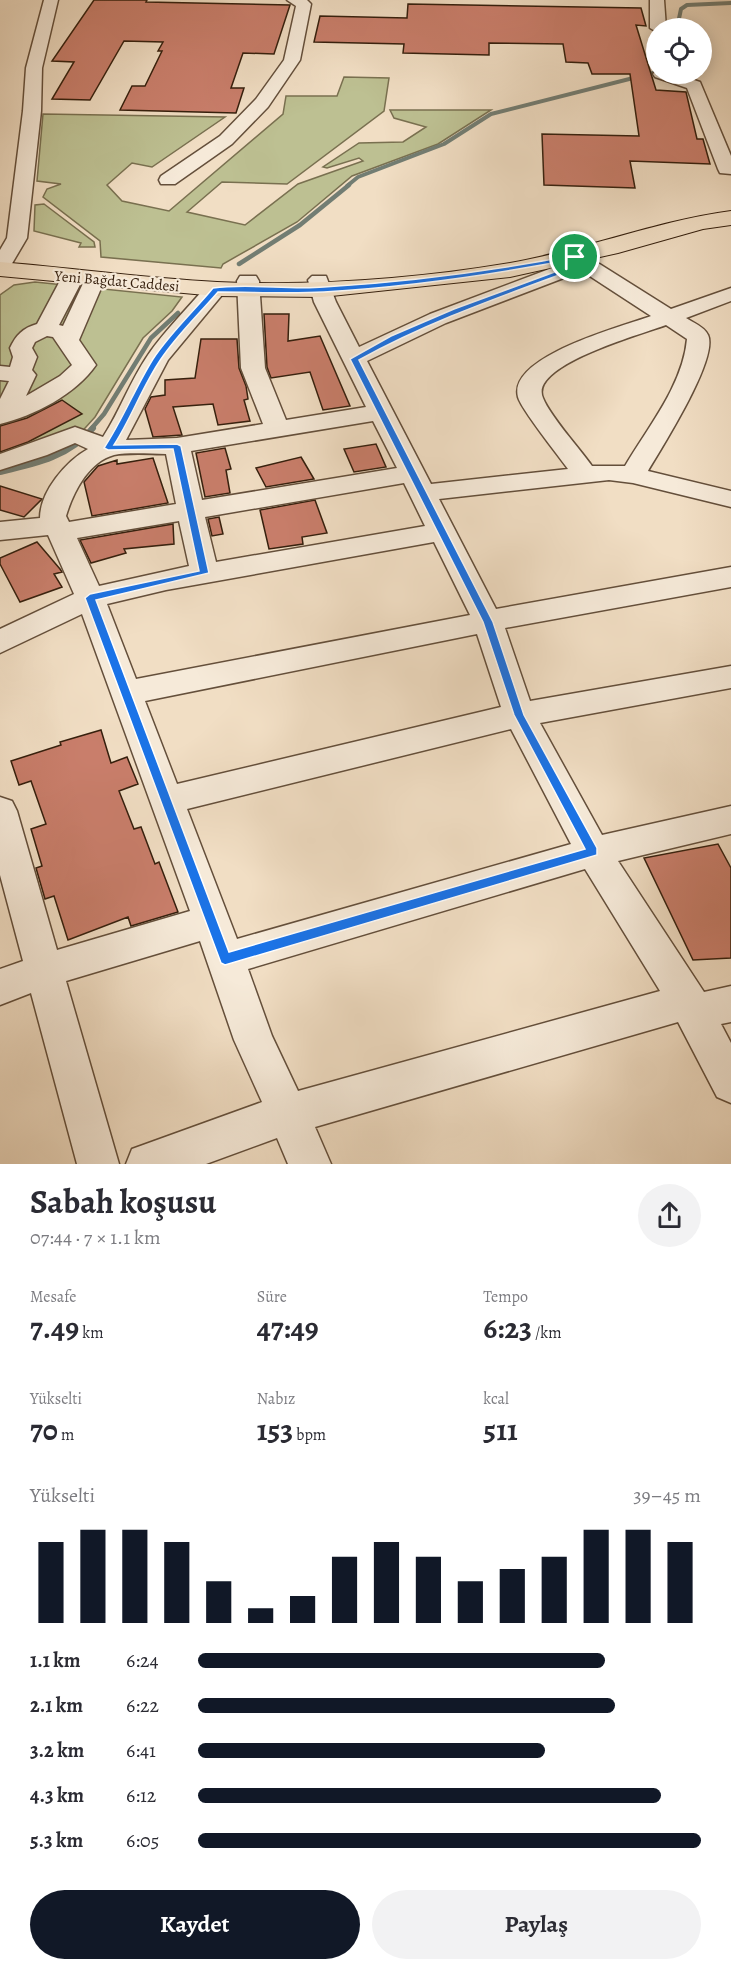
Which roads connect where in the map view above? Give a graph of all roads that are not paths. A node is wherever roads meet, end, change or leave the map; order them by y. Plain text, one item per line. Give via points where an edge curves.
1 (51, 0) edge
2 (657, 0) edge
3 (301, 1) edge
4 (658, 18) edge
5 (691, 84) edge
6 (727, 169) dead end
7 (168, 180) dead end
8 (731, 210) edge
9 (731, 218) edge
10 (580, 260) junction
11 (1, 264) edge
12 (84, 278) junction
13 (321, 285) junction
14 (248, 286) junction
15 (216, 290) junction
16 (731, 294) edge
17 (668, 316) junction
18 (45, 329) junction
19 (68, 340) junction
20 (354, 359) junction
21 (9, 374) edge
22 (381, 412) junction
23 (2, 416) edge
24 (278, 431) junction
25 (92, 441) junction
26 (177, 446) junction
27 (0, 462) edge
28 (585, 474) junction
29 (633, 474) junction
30 (417, 483) junction
31 (731, 499) edge
32 (191, 511) junction
33 (58, 529) junction
34 (0, 531) edge
35 (441, 532) junction
36 (204, 573) junction
37 (731, 577) edge
38 (90, 598) junction
39 (488, 622) junction
40 (0, 642) edge
41 (731, 677) edge
42 (126, 693) junction
43 (519, 715) junction
44 (166, 800) junction
45 (0, 811) edge
46 (731, 820) edge
47 (593, 852) junction
48 (212, 921) junction
49 (225, 959) junction
50 (43, 971) junction
51 (0, 987) edge
52 (731, 1004) edge
53 (691, 1007) junction
54 (731, 1083) edge
55 (287, 1114) junction
56 (98, 1164) edge
57 (147, 1164) edge
58 (310, 1164) edge

1 - 11 street via 34,68 17,238
2 - 4 street
3 - 7 street via 292,60 262,103 225,140
5 - 6 street
8 - 13 main road, Yeni Bağdat Caddesi via 689,215 598,241 498,263
9 - 10 main road, Yeni Bağdat Caddesi via 701,222
10 - 13 main road, Yeni Bağdat Caddesi via 432,280
10 - 17 street
10 - 20 street via 394,337
11 - 12 main road, Yeni Bağdat Caddesi
11 - 14 main road, Yeni Bağdat Caddesi
12 - 15 main road, Yeni Bağdat Caddesi
12 - 18 street
12 - 19 street
13 - 14 main road, Yeni Bağdat Caddesi
13 - 20 street
14 - 15 main road, Yeni Bağdat Caddesi
14 - 24 street via 253,368
15 - 25 street via 158,357 125,422
16 - 17 street
17 - 28 street via 565,355 533,377 528,389 530,398
17 - 29 street via 699,336 699,344 689,375
18 - 19 street via 61,332
18 - 21 street via 24,340 21,348 25,357
19 - 23 street via 84,365 78,374
20 - 22 street
21 - 23 street via 24,375
22 - 24 street
22 - 30 street
24 - 26 street
25 - 26 street
25 - 27 street via 75,434
25 - 33 street via 87,460 69,479 58,499 53,516
26 - 32 street
28 - 29 street
28 - 30 street
29 - 31 street
30 - 32 street
30 - 35 street
32 - 33 street
32 - 36 street
33 - 34 street
33 - 38 street
35 - 36 street
35 - 39 street
36 - 38 street
37 - 39 street
38 - 40 street
38 - 42 street
39 - 42 street
39 - 43 street
41 - 43 street
42 - 44 street
43 - 44 street
43 - 47 street
44 - 48 street
45 - 50 street
46 - 47 street
47 - 49 street
47 - 53 street
48 - 49 street
48 - 50 street
49 - 55 street via 254,1040
50 - 51 street
50 - 56 street
52 - 53 street
53 - 54 street
53 - 55 street
55 - 57 street
55 - 58 street

